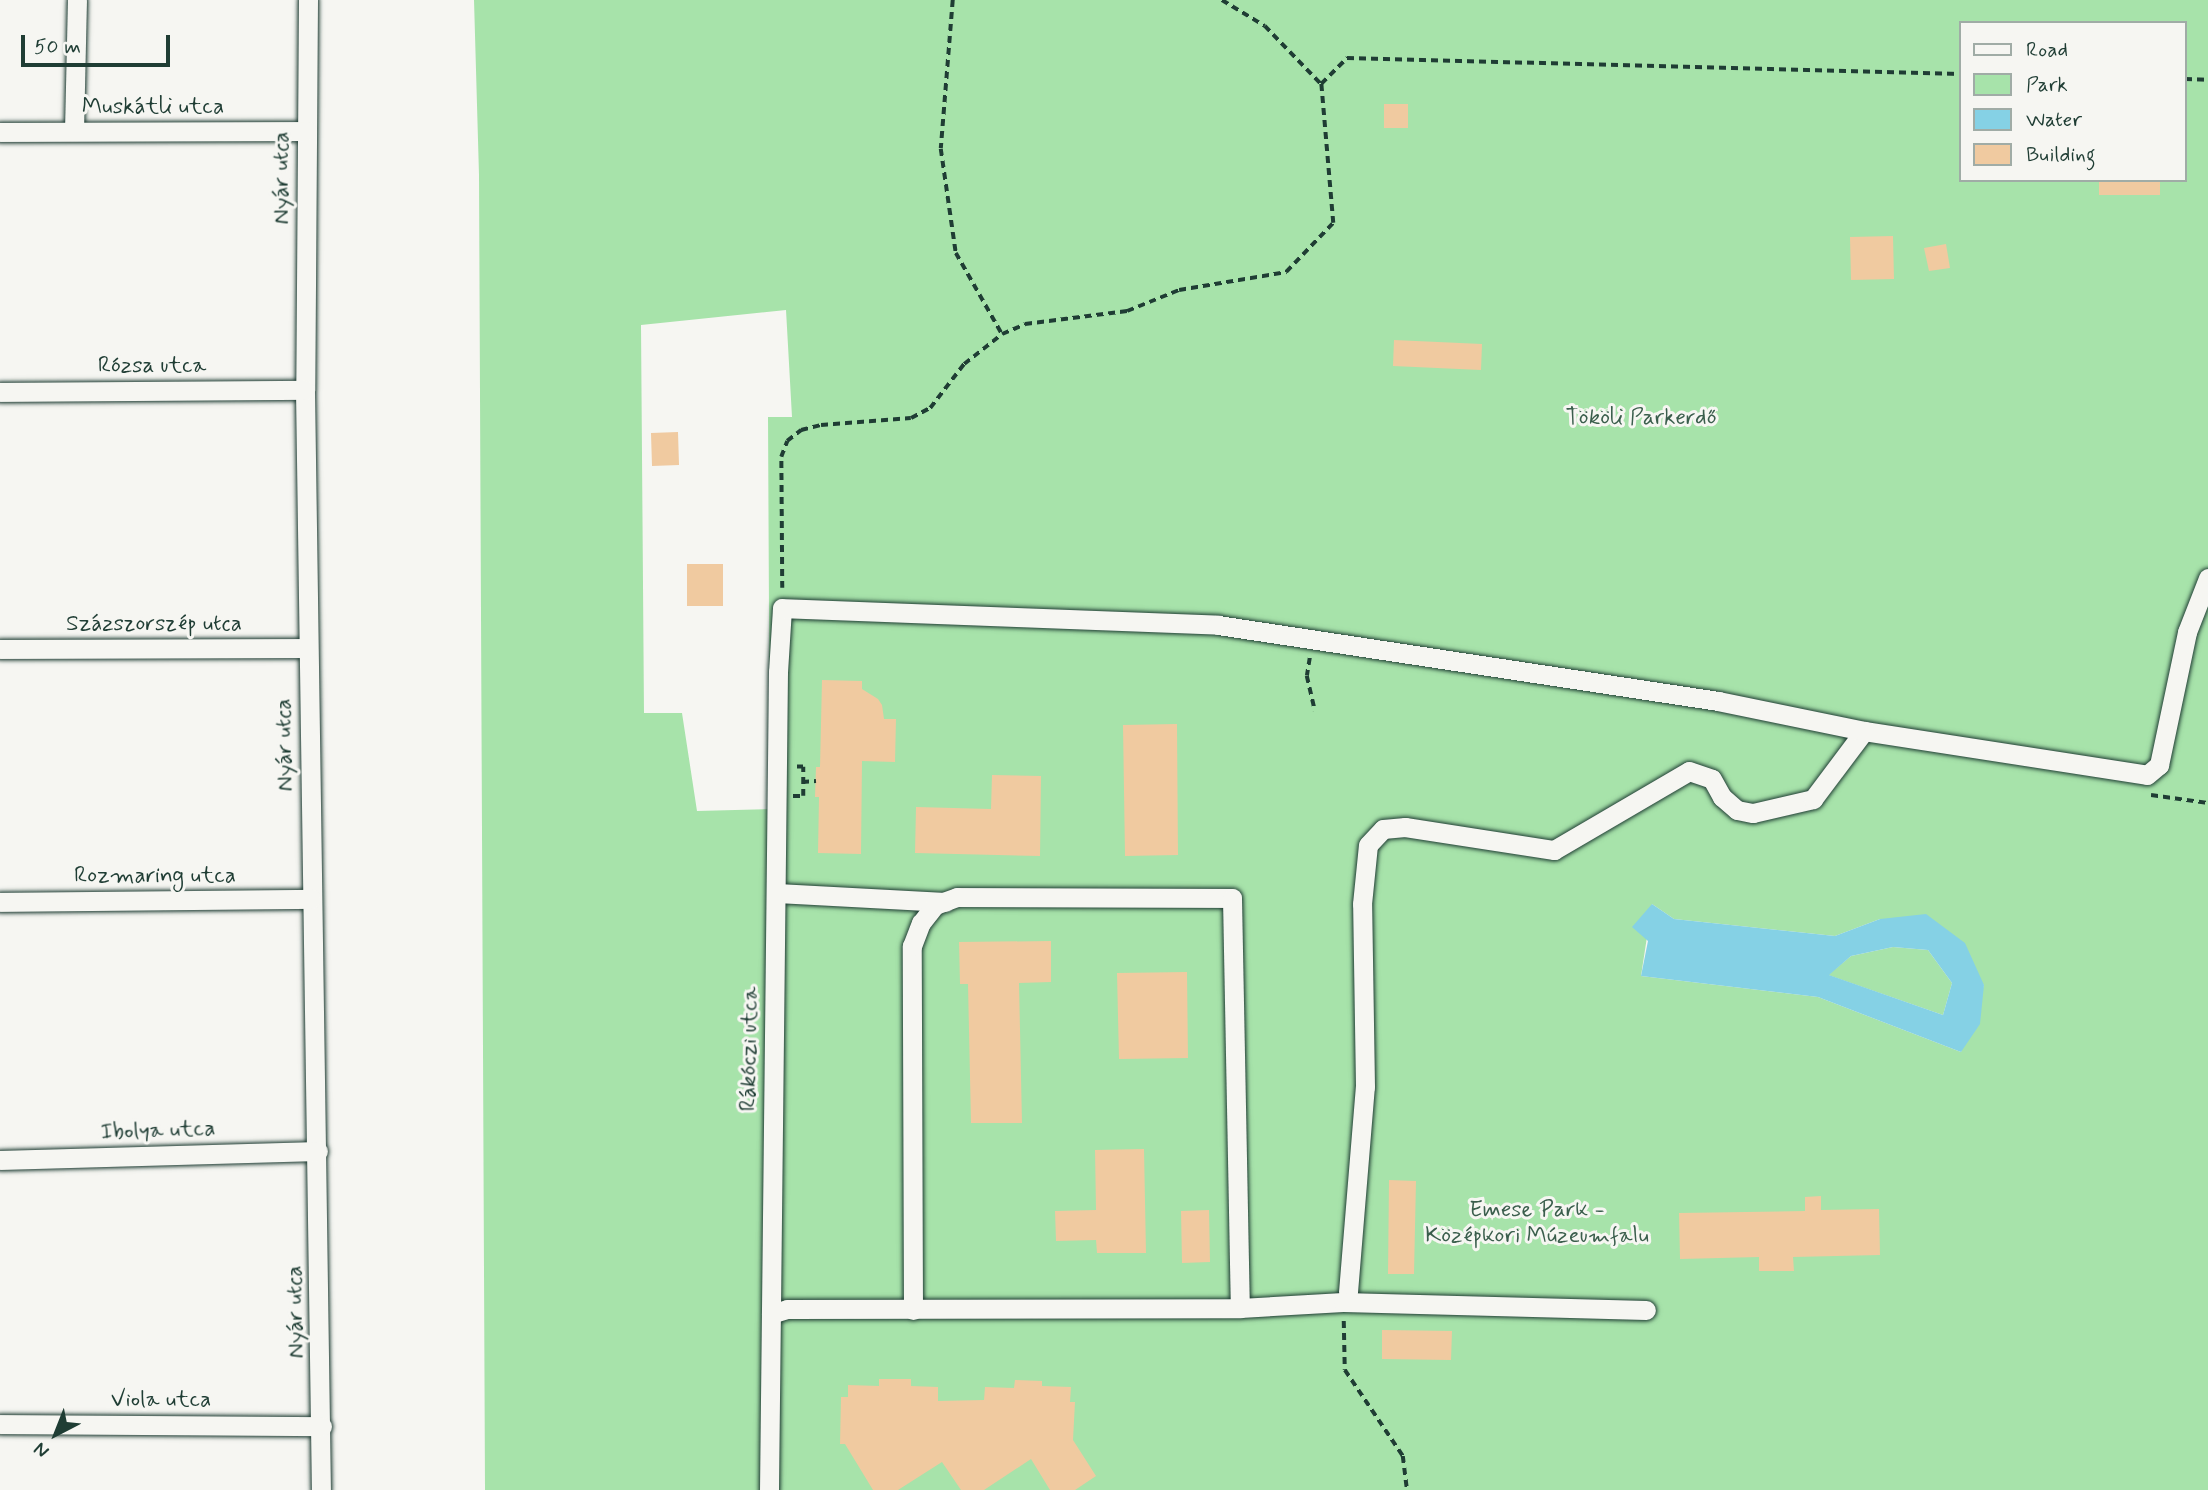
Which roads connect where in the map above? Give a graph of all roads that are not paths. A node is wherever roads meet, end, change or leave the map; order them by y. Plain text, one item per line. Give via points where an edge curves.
1 (77, 0) edge
2 (308, 0) edge
3 (74, 131) junction
4 (307, 131) junction
5 (0, 132) edge
6 (305, 390) junction
7 (0, 392) edge
8 (2208, 578) edge
9 (308, 648) junction
10 (0, 649) edge
11 (1864, 731) junction
12 (777, 893) junction
13 (311, 899) junction
14 (0, 902) edge
15 (945, 902) junction
16 (318, 1151) junction
17 (0, 1160) edge
18 (1346, 1297) junction
19 (1240, 1308) junction
20 (913, 1310) junction
21 (1646, 1310) dead end
22 (771, 1314) junction
23 (0, 1424) edge
24 (322, 1426) junction
25 (321, 1490) edge
26 (769, 1490) edge

1 - 3 street
2 - 4 street, Nyár utca
3 - 4 street, Muskátli utca
3 - 5 street, Muskátli utca
4 - 6 street, Nyár utca
6 - 7 street, Rózsa utca
6 - 9 street, Nyár utca
8 - 11 street via 2187,632 2159,765 2147,775
9 - 10 street, Százszorszép utca
9 - 13 street, Nyár utca
11 - 12 street, Rákóczi utca via 1718,701 1218,625 782,608
11 - 18 street via 1813,799 1753,813 1737,810 1722,797 1712,779 1689,771 1554,850 1405,827 1383,829 1368,845 1362,904 1365,1087
12 - 15 street
12 - 22 street, Rákóczi utca
13 - 14 street, Rozmaring utca
13 - 16 street, Nyár utca
15 - 19 street via 957,897 1231,898
15 - 20 street via 935,905 921,923 912,946
16 - 17 street, Ibolya utca
16 - 24 street, Nyár utca
18 - 19 street
18 - 21 street
19 - 20 street
20 - 22 street via 787,1310
22 - 26 street, Rákóczi utca
23 - 24 street, Viola utca
24 - 25 street, Nyár utca

